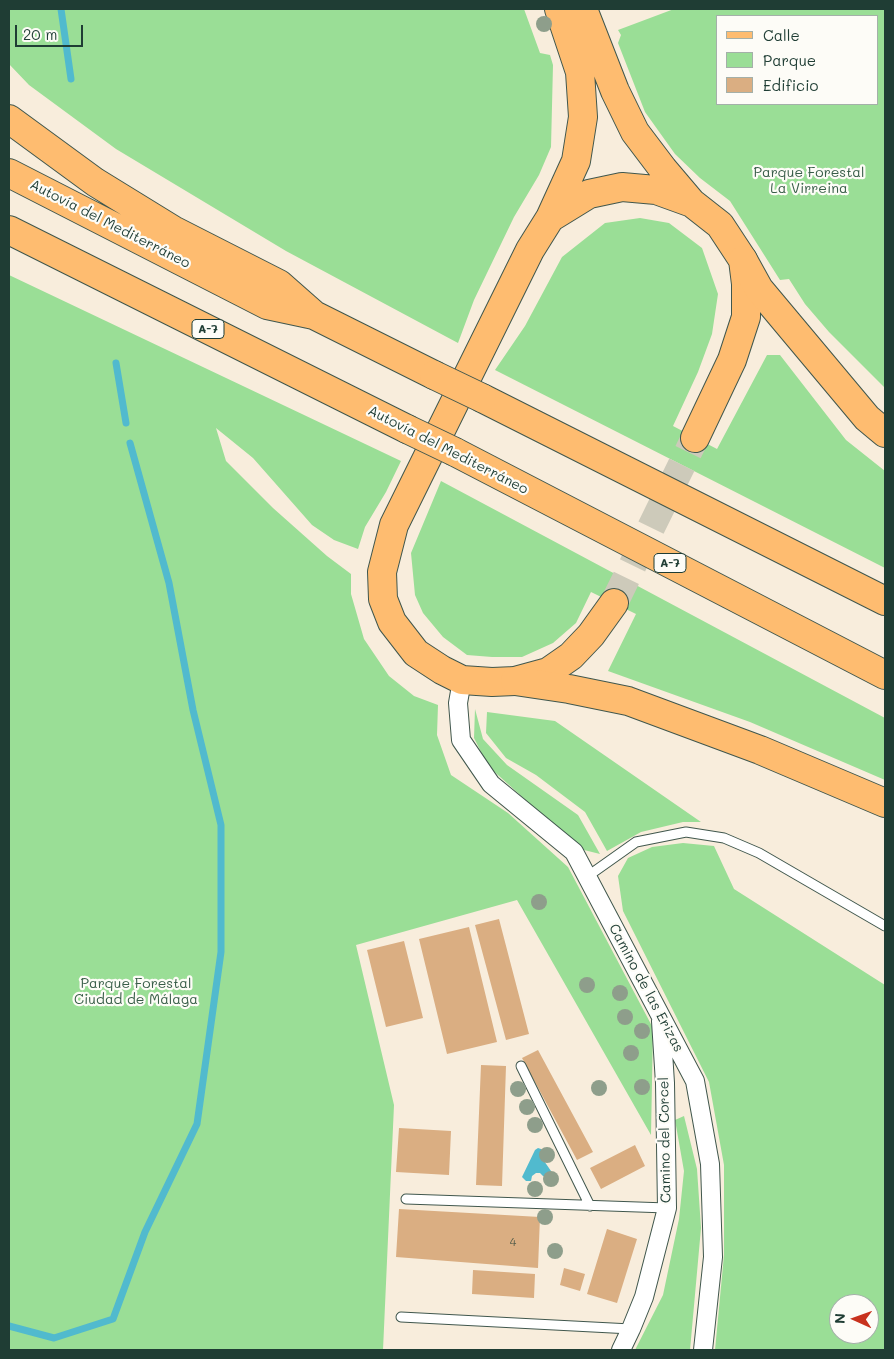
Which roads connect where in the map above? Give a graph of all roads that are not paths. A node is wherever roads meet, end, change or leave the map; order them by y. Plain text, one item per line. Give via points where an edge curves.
1 (559, 9) edge
2 (583, 9) edge
3 (9, 119) edge
4 (9, 173) edge
5 (692, 203) junction
6 (550, 218) junction
7 (9, 230) edge
8 (743, 260) junction
9 (314, 316) junction
10 (885, 433) edge
11 (695, 438) tunnel mouth
12 (885, 601) edge
13 (614, 603) tunnel mouth
14 (885, 675) edge
15 (462, 680) junction
16 (515, 681) junction
17 (885, 803) edge
18 (588, 876) junction
19 (885, 926) edge
20 (660, 1013) junction
21 (521, 1066) dead end
22 (406, 1199) dead end
23 (590, 1206) junction
24 (667, 1208) junction
25 (401, 1317) dead end
26 (632, 1329) junction
27 (621, 1350) edge
28 (704, 1350) edge

1 - 6 main road via 580,72 583,117 576,162
2 - 5 main road via 635,132
3 - 9 main road via 95,182 173,230 279,284
4 - 9 main road, Autovía del Mediterráneo via 267,304
5 - 6 main road via 656,190 622,187 589,194
5 - 8 main road via 720,225
6 - 15 main road via 530,250 394,525 382,572 384,599 392,622 416,653
7 - 14 main road, Autovía del Mediterráneo / A-7, bridge via 455,452
8 - 10 main road via 759,289 867,418
8 - 11 main road via 746,317 732,360
9 - 12 main road, Autovía del Mediterráneo, bridge
13 - 16 main road via 571,656 548,672
15 - 16 main road
15 - 18 street, Camino de las Erizas via 458,703 460,740 491,784 574,852
16 - 17 main road via 628,701 760,750
18 - 19 lane via 636,842 686,832 724,838 759,853
18 - 20 street, Camino de las Erizas
20 - 24 street, Camino del Corcel via 665,1082
20 - 28 street, Camino de las Erizas via 695,1081 710,1164 713,1257
21 - 23 lane
22 - 23 lane
23 - 24 lane
24 - 26 street, Camino del Corcel via 644,1297
25 - 26 lane
26 - 27 street, Camino del Corcel

